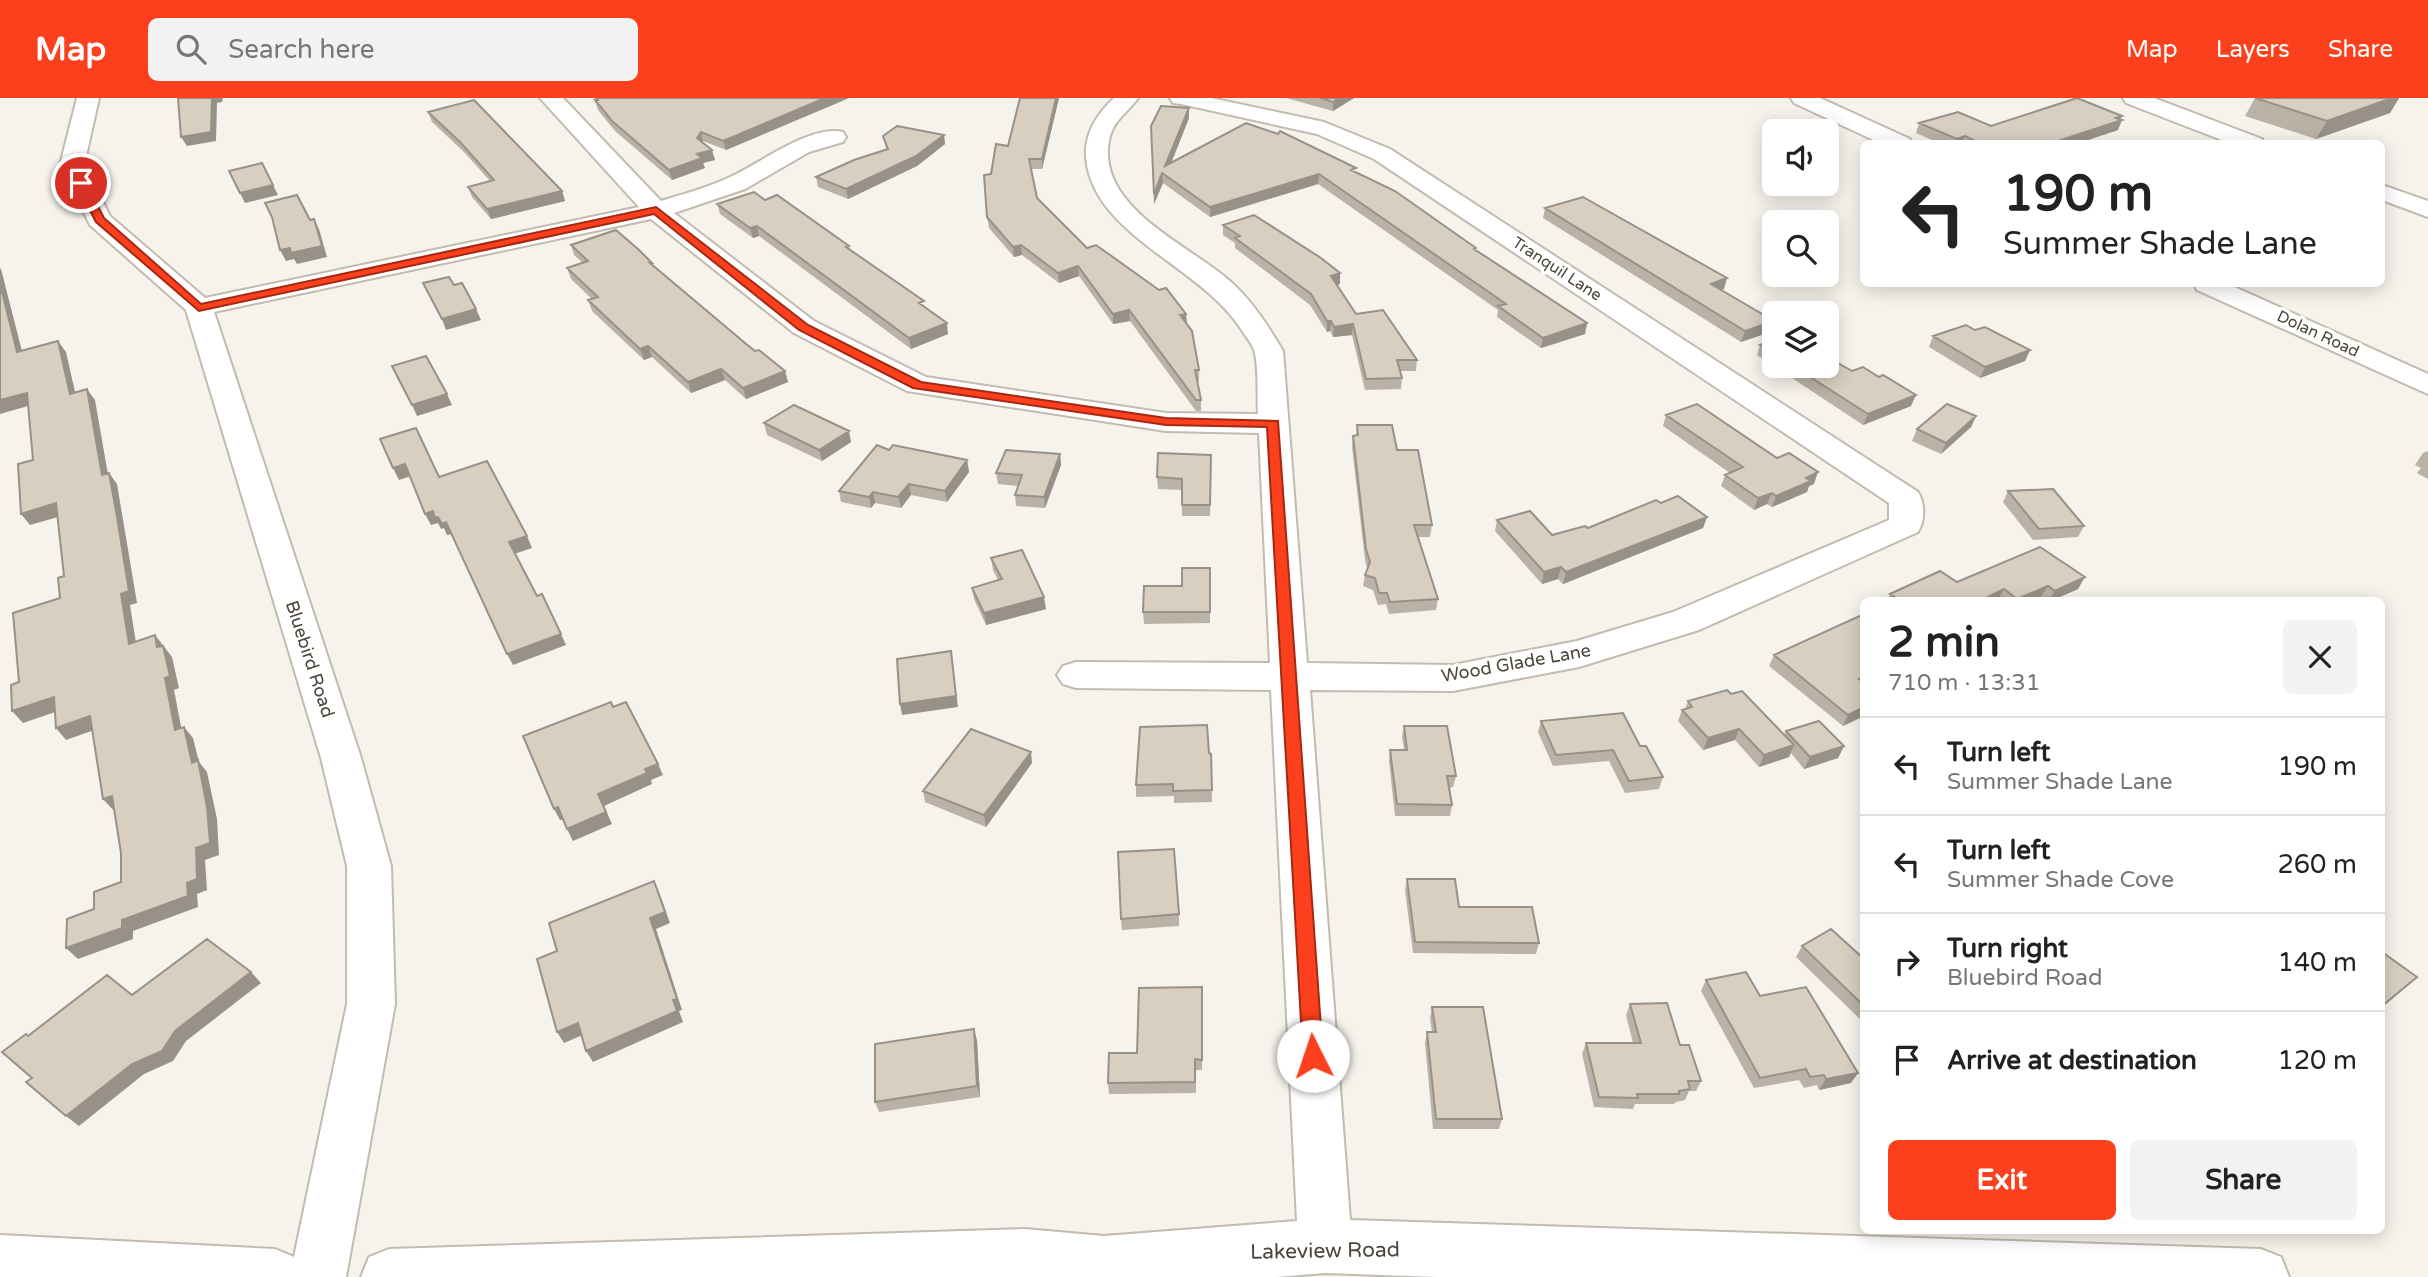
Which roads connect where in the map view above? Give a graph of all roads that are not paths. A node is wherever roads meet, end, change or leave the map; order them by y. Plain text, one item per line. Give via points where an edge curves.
1 (88, 98) edge
2 (551, 98) edge
3 (1127, 98) edge
4 (1181, 98) edge
5 (1802, 98) edge
6 (2134, 98) edge
7 (2191, 98) edge
8 (2161, 108) junction
9 (835, 136) dead end
10 (1893, 140) edge
11 (2244, 140) edge
12 (2385, 193) edge
13 (2428, 210) edge
14 (656, 211) junction
15 (2214, 287) edge
16 (199, 307) junction
17 (2428, 384) edge
18 (1274, 424) junction
19 (1906, 499) joint
20 (1076, 676) dead end
21 (1289, 676) junction
22 (1325, 1247) junction
23 (0, 1262) edge
24 (275, 1277) edge
25 (318, 1277) edge
26 (389, 1277) edge
27 (2261, 1277) edge

1 - 16 street via 72,165 99,220
2 - 14 street
3 - 18 street via 1103,124 1097,144 1103,188 1122,212 1205,274 1245,311 1269,351
4 - 19 street, Tranquil Lane via 1324,129 1382,154
5 - 10 street
6 - 8 street
7 - 8 street
8 - 11 street
9 - 14 street via 801,147 736,184
12 - 13 street
14 - 16 street
14 - 18 street via 804,327 918,385 1166,422
15 - 17 street, Dolan Road
16 - 25 street, Bluebird Road via 341,758 369,866 371,1004
18 - 21 street
19 - 21 street, Wood Glade Lane via 1906,525 1686,621 1579,654 1453,678
20 - 21 street, Wood Glade Lane
21 - 22 street
22 - 26 street, Lakeview Road via 1104,1262 1026,1256
22 - 27 street, Lakeview Road
23 - 24 street

